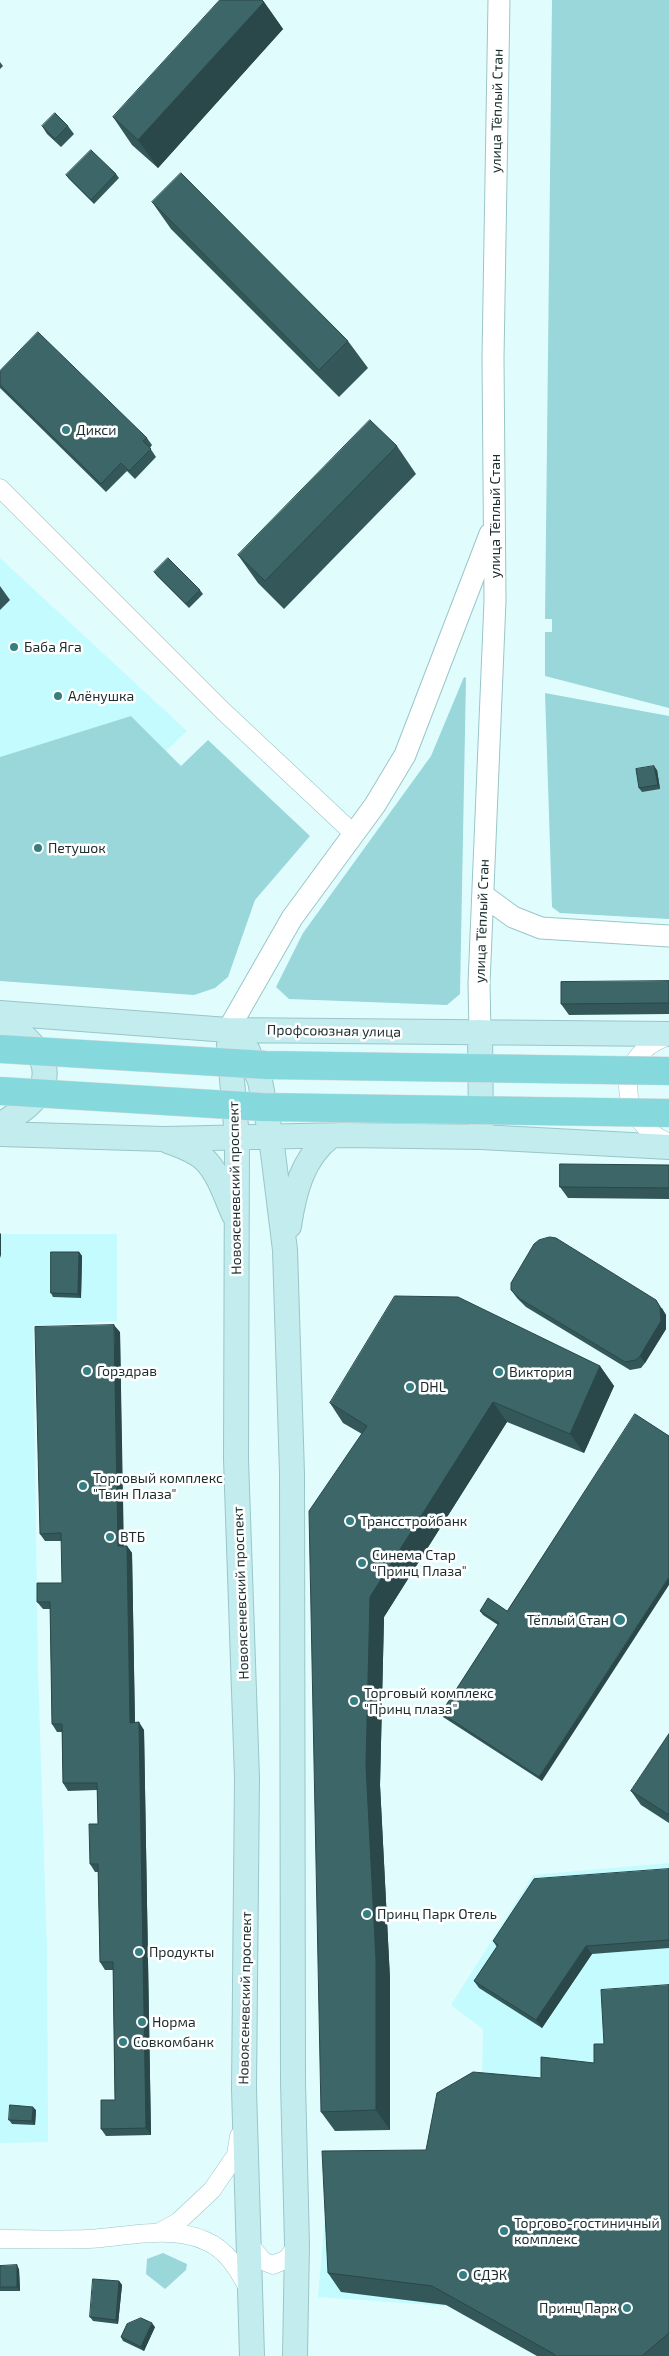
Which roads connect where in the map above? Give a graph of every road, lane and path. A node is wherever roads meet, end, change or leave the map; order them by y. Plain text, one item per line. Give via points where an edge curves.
1 (499, 0) edge
2 (0, 488) edge
3 (494, 522) junction
4 (353, 833) junction
5 (483, 895) junction
6 (669, 936) edge
7 (0, 1013) edge
8 (0, 1022) edge
9 (228, 1030) junction
10 (480, 1032) junction
11 (669, 1035) edge
12 (0, 1048) edge
13 (669, 1072) edge
14 (0, 1091) edge
15 (669, 1113) edge
16 (0, 1125) edge
17 (0, 1134) edge
18 (331, 1136) junction
19 (271, 1137) junction
20 (481, 1137) junction
21 (237, 1138) junction
22 (164, 1139) junction
23 (669, 1145) edge
24 (238, 1224) junction
25 (285, 1250) junction
26 (244, 2089) junction
27 (158, 2234) junction
28 (0, 2239) edge
29 (250, 2245) junction
30 (297, 2245) junction
31 (251, 2295) junction
32 (252, 2356) edge
33 (295, 2356) edge

1 - 3 street, улица Тёплый Стан via 493,358
2 - 4 street via 224,711
3 - 4 street via 405,755 375,805
3 - 5 street, улица Тёплый Стан via 495,601
4 - 9 street via 292,918
5 - 6 street via 513,916 541,928
5 - 10 street, улица Тёплый Стан
7 - 9 main road, Профсоюзная улица
8 - 16 main road via 31,1042 43,1062 44,1073 42,1086 26,1108
9 - 10 main road, Профсоюзная улица
9 - 19 main road via 248,1051 260,1081
9 - 21 main road, Новоясеневский проспект
10 - 11 main road, Профсоюзная улица
10 - 20 main road
11 - 23 street via 646,1047 634,1061 629,1078 630,1098 636,1117 646,1130
12 - 13 main road, bridge via 266,1065
14 - 15 main road, bridge via 262,1106
17 - 22 main road
18 - 19 main road
18 - 20 main road
18 - 25 main road via 320,1144 298,1180
19 - 21 main road
19 - 25 main road
20 - 23 main road
21 - 22 main road
21 - 24 main road, Новоясеневский проспект
22 - 24 main road via 205,1160 221,1185
24 - 26 main road, Новоясеневский проспект via 236,1459 247,1778
25 - 30 main road via 292,1474 293,2082
26 - 27 street via 236,2155 212,2190 178,2222
26 - 29 main road, Новоясеневский проспект
27 - 28 street via 87,2239
27 - 31 street via 190,2236 216,2246 235,2264
29 - 30 street via 263,2261 273,2265 287,2259
29 - 31 main road, Новоясеневский проспект
30 - 33 main road
31 - 32 main road, Новоясеневский проспект

